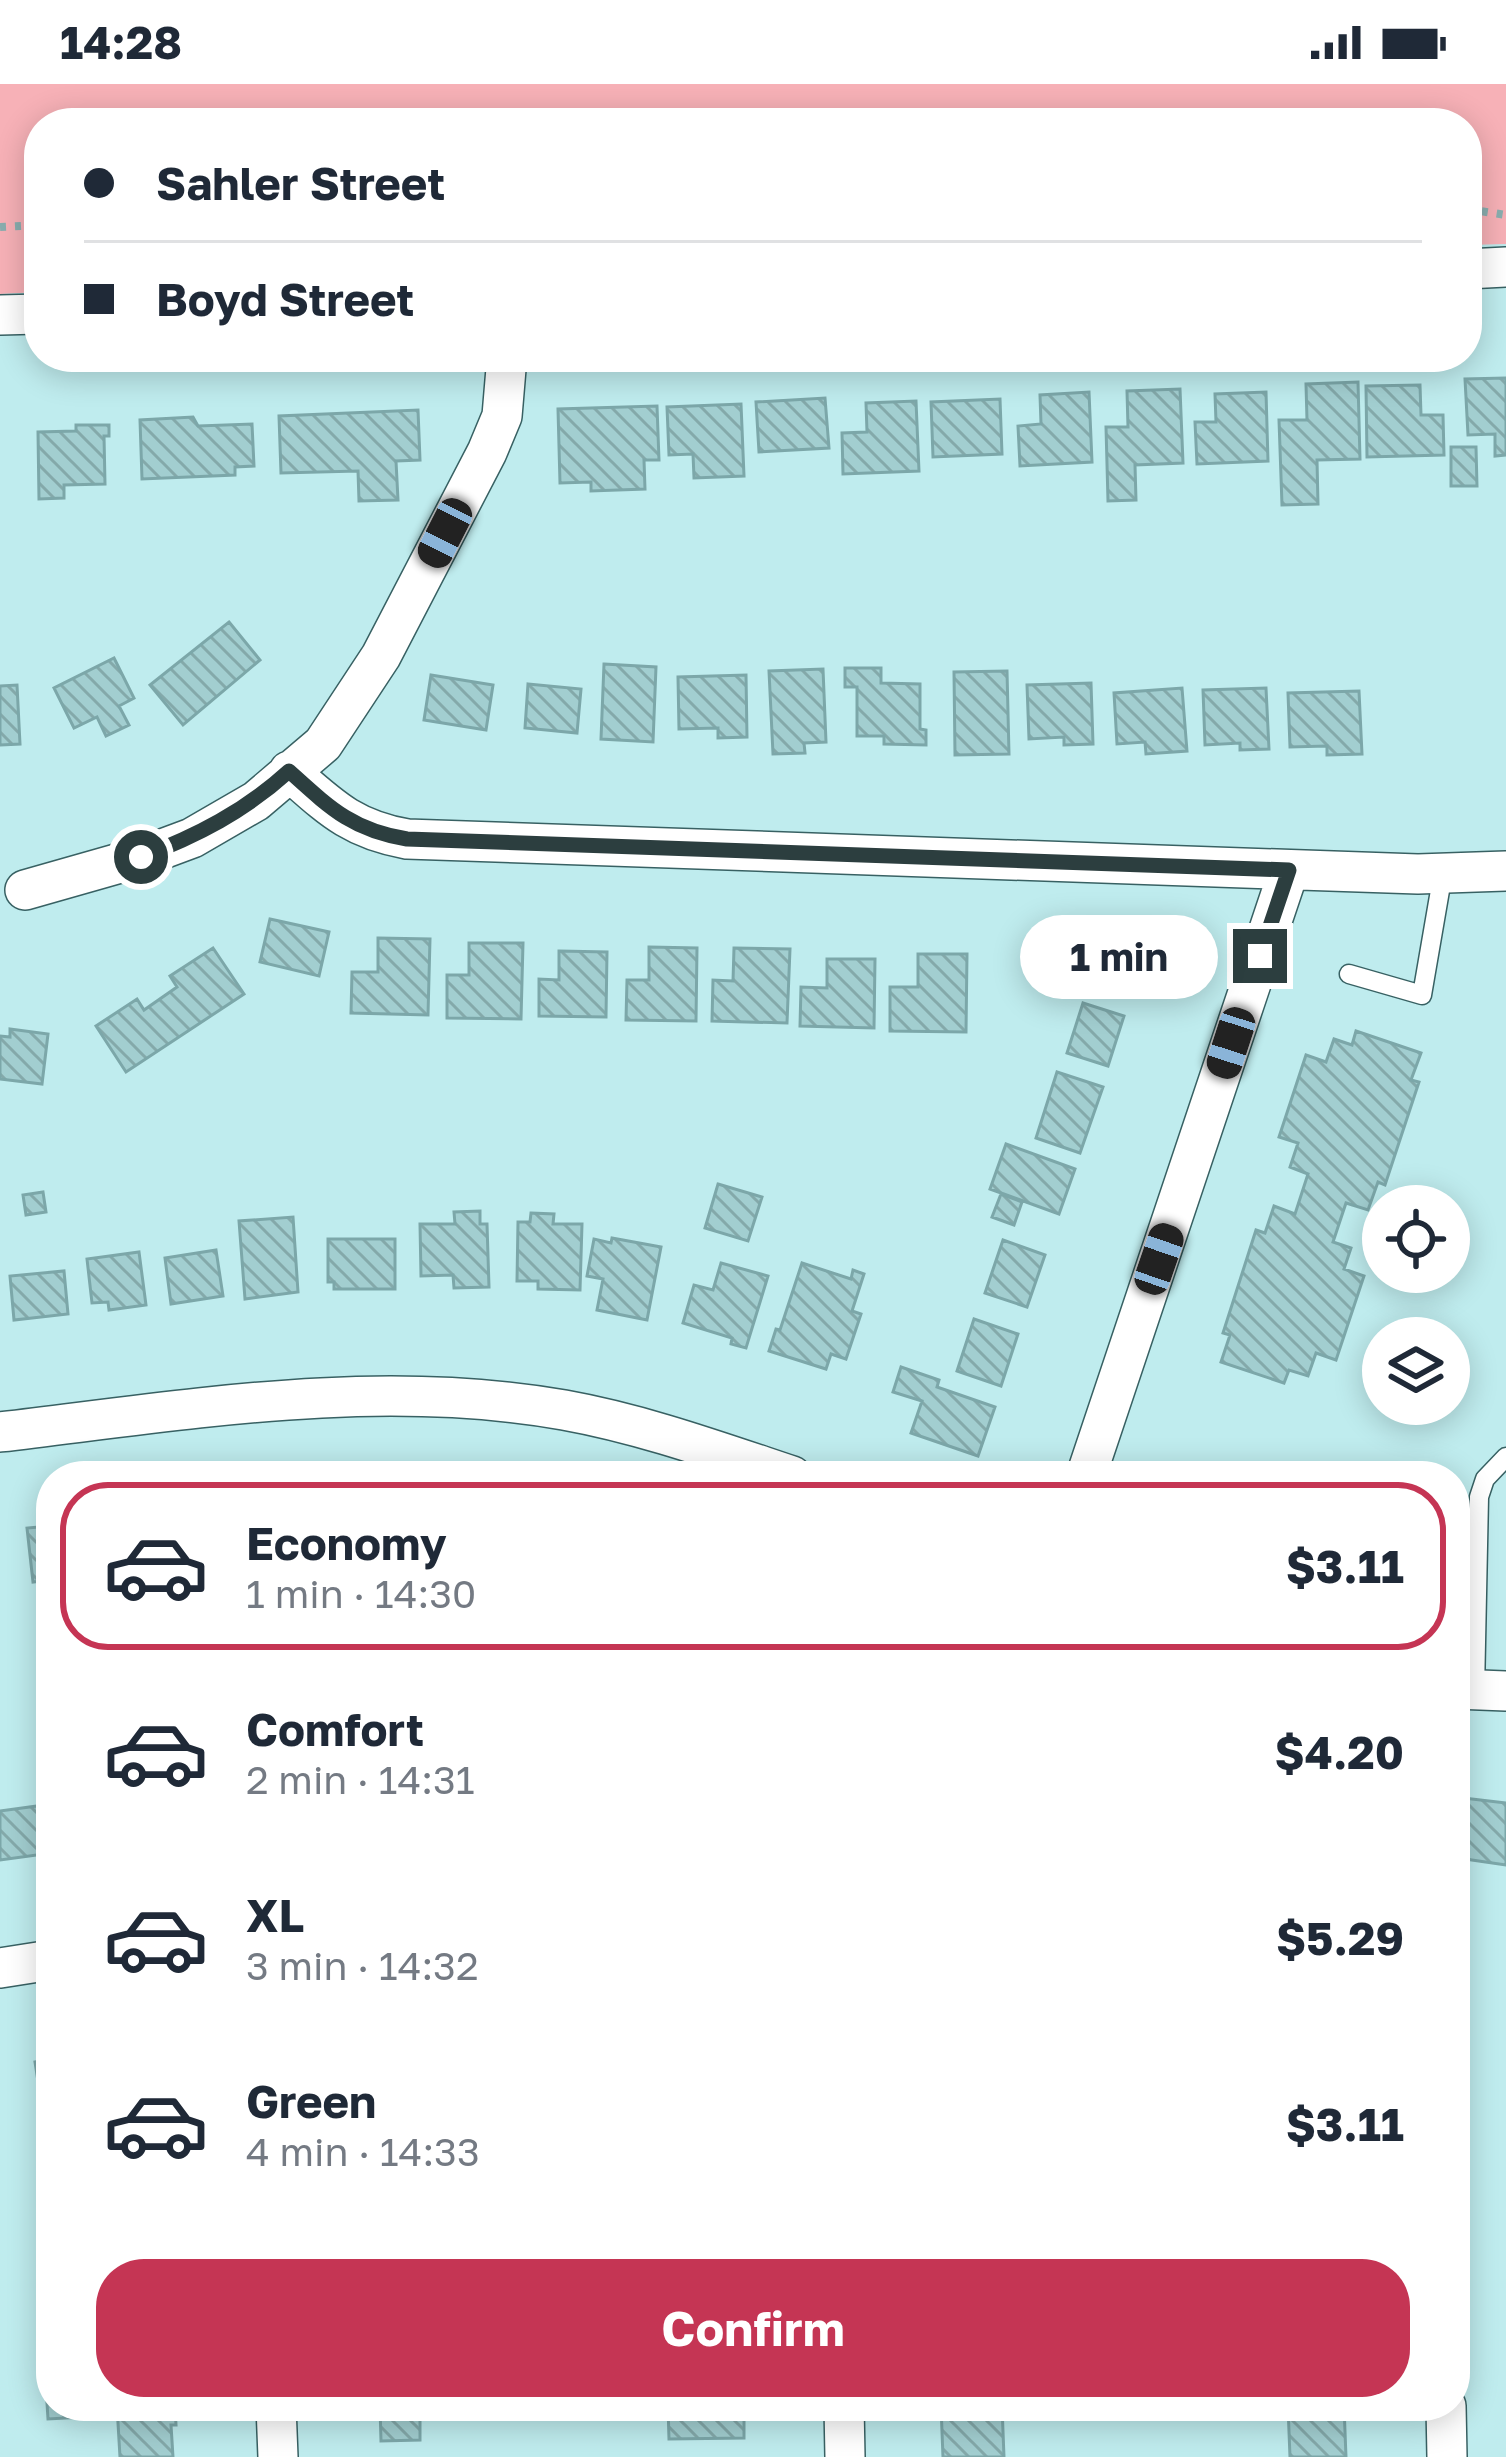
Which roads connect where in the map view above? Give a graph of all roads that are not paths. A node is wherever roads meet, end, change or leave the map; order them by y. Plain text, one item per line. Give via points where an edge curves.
1 (506, 372) edge
2 (289, 771) junction
3 (1289, 870) junction
4 (1506, 871) edge
5 (1443, 873) junction
6 (25, 890) dead end
7 (1348, 974) dead end
8 (0, 1432) edge
9 (1506, 1457) edge
10 (747, 1461) edge
11 (1091, 1461) edge
12 (1479, 1690) edge
13 (36, 1962) edge
14 (0, 1968) edge
15 (276, 2421) edge
16 (844, 2421) edge
17 (1446, 2421) edge
18 (278, 2457) edge
19 (845, 2457) edge
20 (1447, 2457) edge

1 - 2 street via 502,416 381,656 323,744
2 - 3 street via 343,819 407,839
2 - 6 street via 192,838
3 - 5 street
3 - 11 street
4 - 5 street
5 - 7 lane via 1422,995
8 - 10 street via 277,1400 470,1398 565,1410
9 - 12 lane via 1479,1497
13 - 14 street
15 - 18 street
16 - 19 street
17 - 20 street

